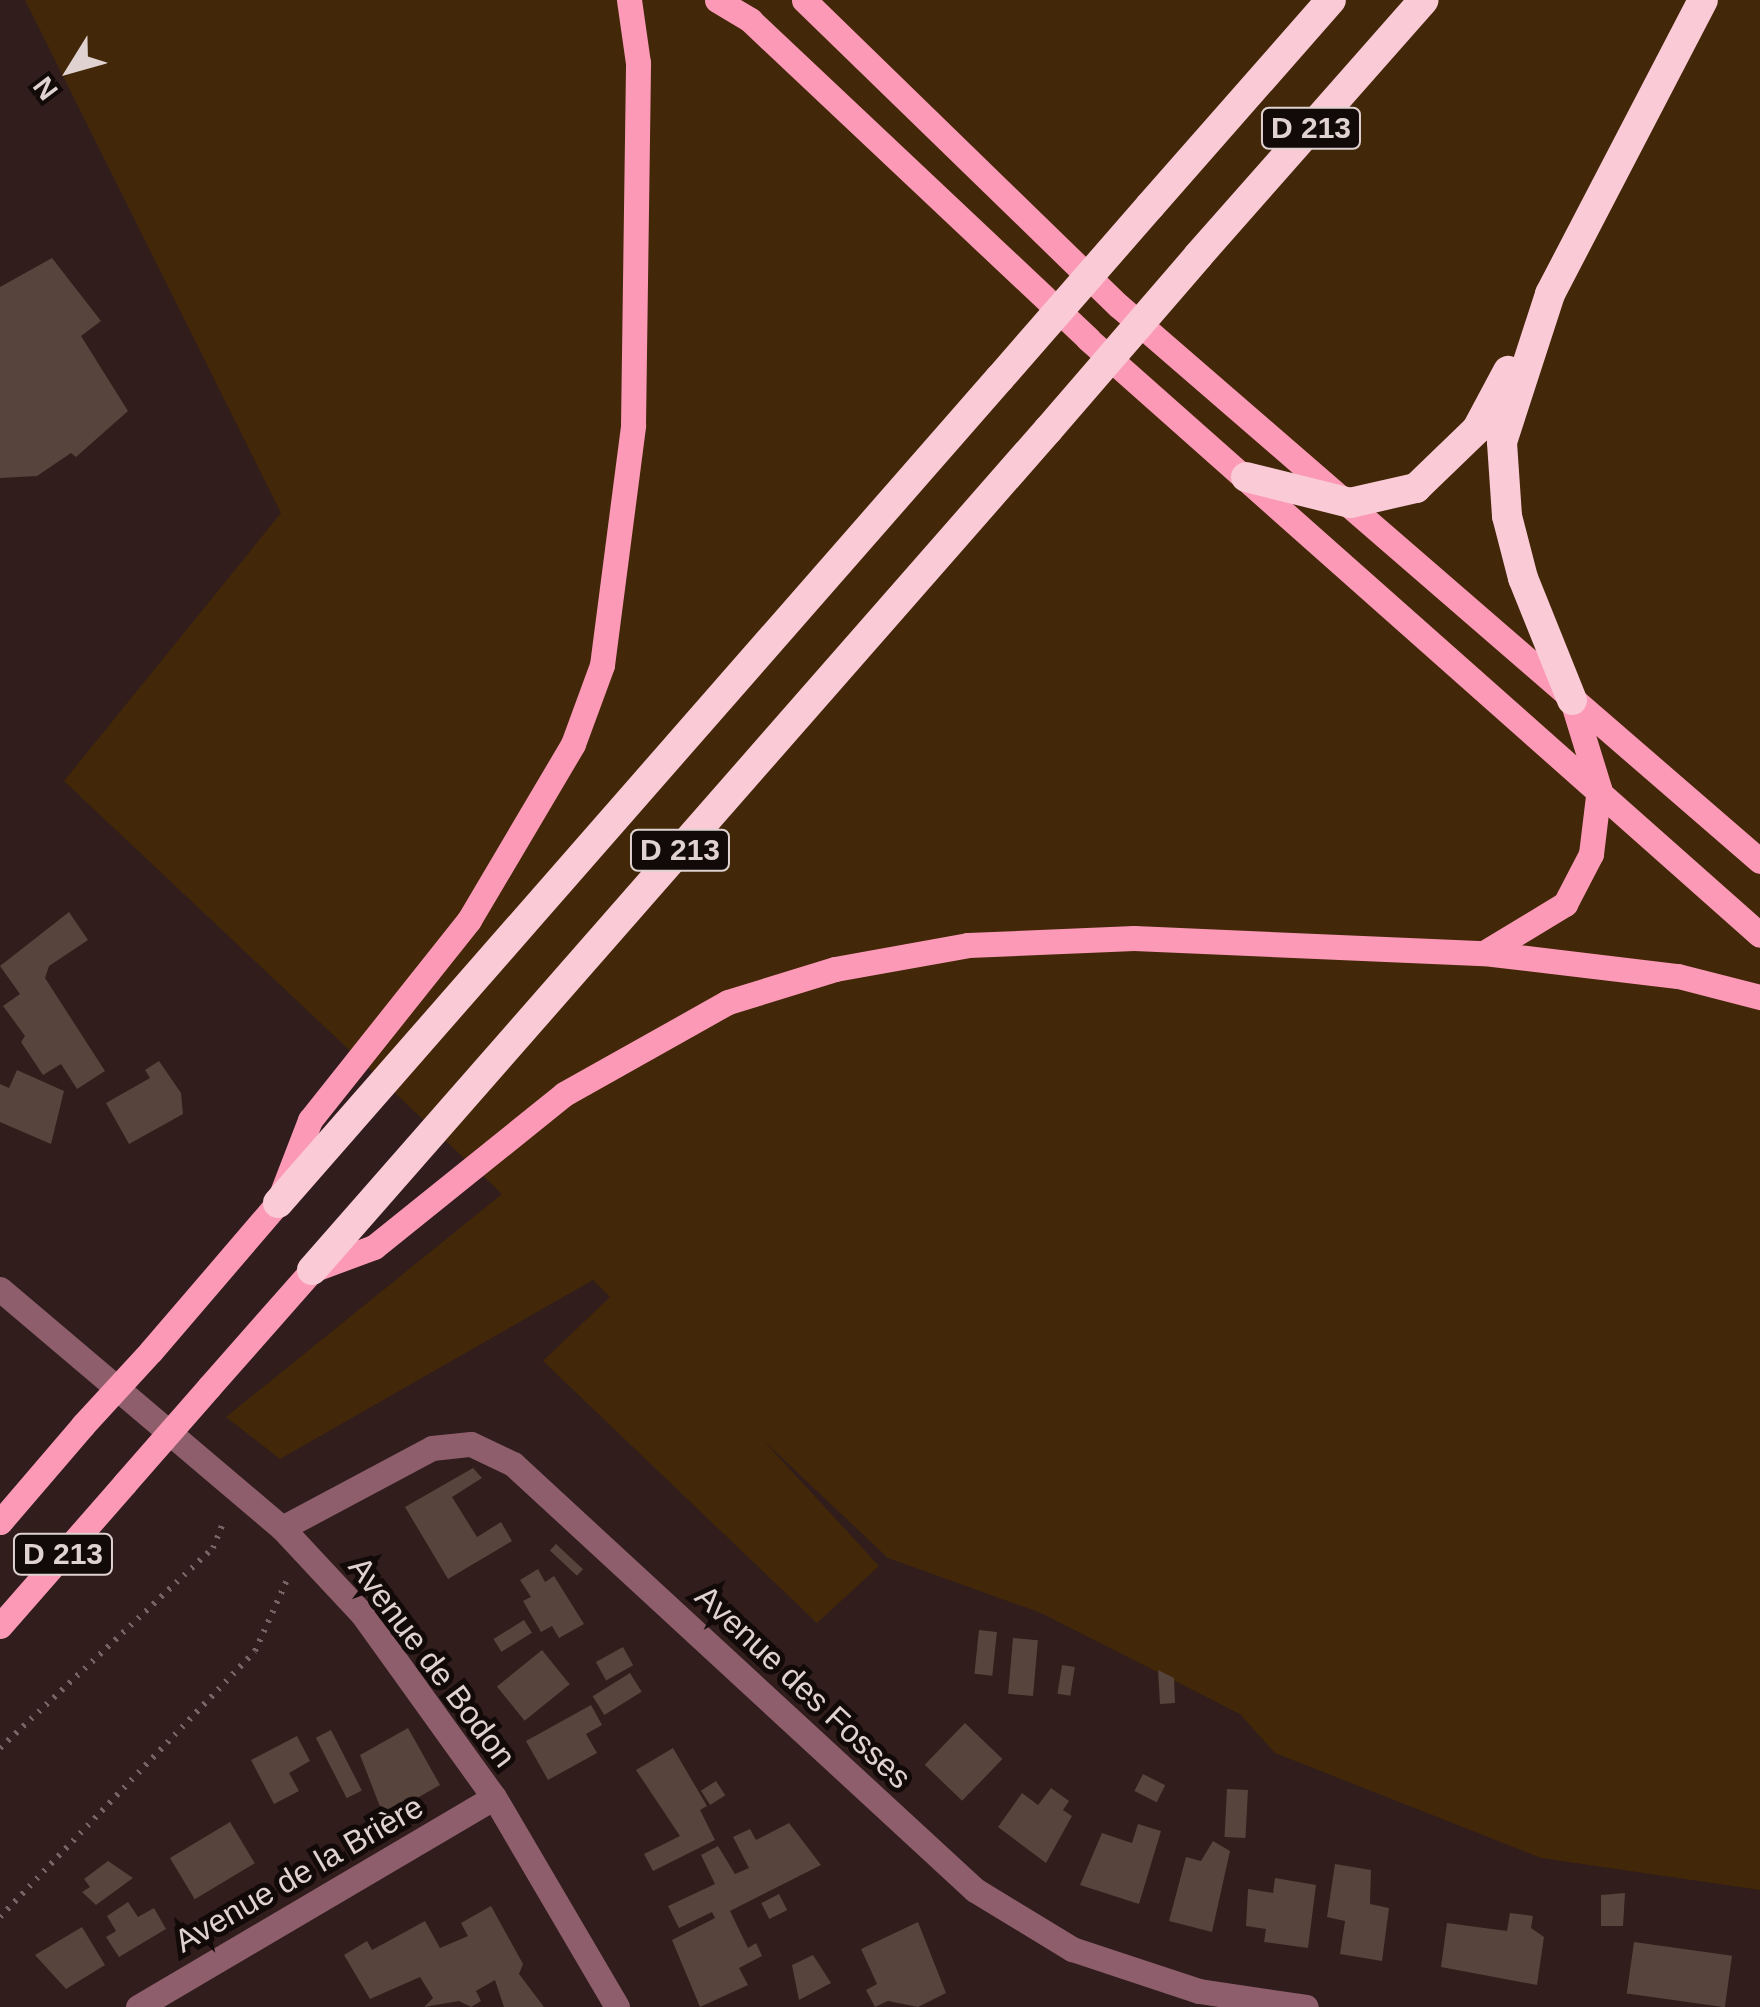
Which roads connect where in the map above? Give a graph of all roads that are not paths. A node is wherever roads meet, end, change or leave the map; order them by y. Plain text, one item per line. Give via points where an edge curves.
1 (628, 0) edge
2 (717, 0) edge
3 (804, 0) edge
4 (1331, 0) edge
5 (1424, 0) edge
6 (1703, 0) edge
7 (1550, 294) junction
8 (1246, 476) junction
9 (1350, 503) junction
10 (1572, 700) junction
11 (1598, 788) junction
12 (1760, 862) edge
13 (1760, 935) edge
14 (1484, 953) junction
15 (1760, 997) edge
16 (278, 1202) junction
17 (312, 1270) junction
18 (0, 1289) edge
19 (0, 1522) edge
20 (288, 1534) junction
21 (0, 1626) edge
22 (494, 1797) junction
23 (138, 2007) edge
24 (617, 2007) edge
25 (1306, 2007) edge

1 - 16 main road via 638,63 633,425 602,665 573,744 522,836 437,962 310,1120
2 - 8 main road via 750,20
3 - 9 main road via 1118,306
4 - 16 highway, D 213, bridge
5 - 17 highway, D 213, bridge
6 - 7 highway
7 - 9 highway via 1476,429 1442,467 1416,488
7 - 10 highway via 1502,442 1507,516 1523,578
8 - 9 highway
8 - 11 main road
9 - 10 main road
10 - 11 main road
10 - 12 main road
11 - 13 main road
11 - 14 main road via 1591,854 1566,904
14 - 15 main road via 1678,976
14 - 17 main road via 1134,938 968,945 835,969 728,1002 627,1054 494,1144 374,1247
16 - 19 main road, D 213, bridge
17 - 21 main road, D 213, bridge
18 - 20 street, Avenue de Bodon
20 - 22 street, Avenue de Bodon via 363,1615
20 - 25 street, Avenue des Fosses via 432,1448 472,1444 514,1464 975,1890 1072,1949 1199,1990
22 - 23 street, Avenue de la Brière
22 - 24 street, Avenue de Bodon

